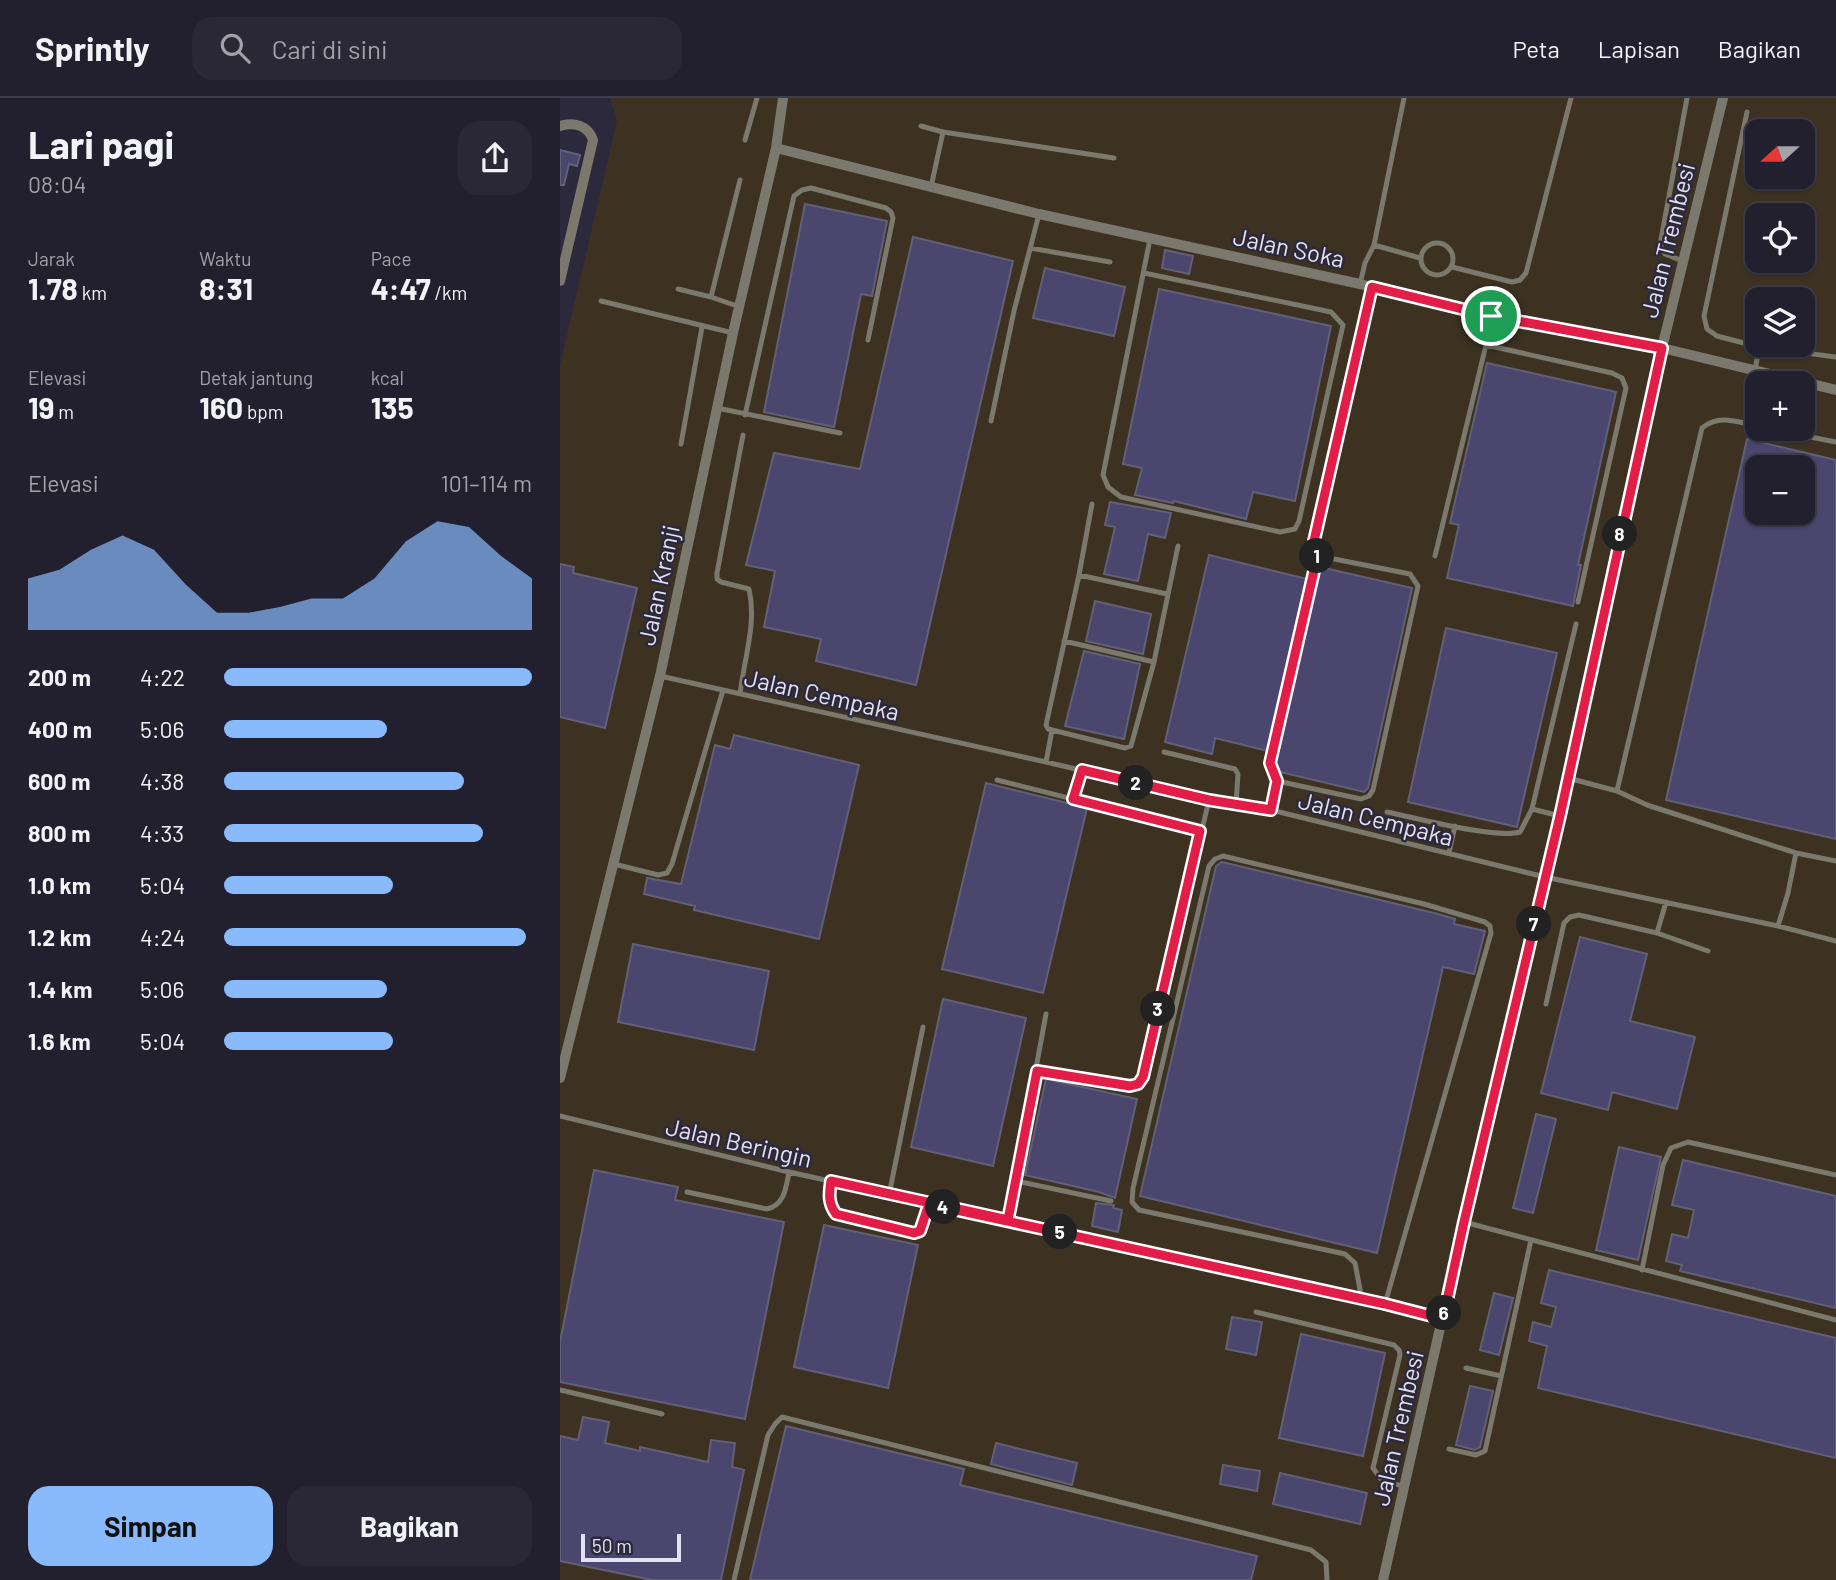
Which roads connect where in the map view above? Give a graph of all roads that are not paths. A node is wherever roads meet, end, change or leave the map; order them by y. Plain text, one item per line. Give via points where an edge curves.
1 (757, 98) edge
2 (783, 98) edge
3 (1404, 98) edge
4 (1571, 98) edge
5 (1687, 98) edge
6 (1723, 98) edge
7 (1747, 112) dead end
8 (560, 126) edge
9 (921, 127) dead end
10 (943, 132) junction
11 (745, 140) dead end
12 (776, 148) junction
13 (1114, 158) dead end
14 (740, 180) dead end
15 (931, 187) junction
16 (1039, 214) junction
17 (1150, 239) junction
18 (1374, 245) junction
19 (1030, 248) junction
20 (1420, 258) junction
21 (1110, 262) dead end
22 (1685, 262) junction
23 (1452, 267) junction
24 (1144, 274) junction
25 (560, 281) edge
26 (1366, 286) junction
27 (678, 289) dead end
28 (711, 297) junction
29 (601, 302) dead end
30 (740, 307) junction
31 (1491, 316) junction
32 (702, 327) junction
33 (733, 333) junction
34 (868, 340) dead end
35 (1745, 343) edge
36 (1486, 345) junction
37 (1662, 348) junction
38 (1815, 355) edge
39 (1757, 357) edge
40 (1836, 358) edge
41 (1755, 371) joint
42 (1815, 385) edge
43 (1836, 390) edge
44 (717, 408) junction
45 (745, 415) junction
46 (991, 421) dead end
47 (1745, 424) edge
48 (840, 433) dead end
49 (743, 435) dead end
50 (1815, 438) edge
51 (1836, 442) edge
52 (681, 444) dead end
53 (1092, 504) dead end
54 (1178, 546) dead end
55 (1435, 556) dead end
56 (1317, 558) junction
57 (1079, 575) junction
58 (1167, 594) junction
59 (1578, 602) dead end
60 (1576, 624) dead end
61 (1064, 641) junction
62 (1154, 662) junction
63 (660, 676) junction
64 (723, 690) junction
65 (740, 694) junction
66 (1052, 730) junction
67 (1164, 752) dead end
68 (1046, 762) junction
69 (1082, 770) junction
70 (1568, 778) junction
71 (997, 780) dead end
72 (1277, 781) junction
73 (1617, 791) junction
74 (1073, 799) junction
75 (1209, 800) junction
76 (1236, 804) junction
77 (1271, 810) junction
78 (1532, 810) junction
79 (1387, 812) dead end
80 (1560, 816) junction
81 (1455, 826) junction
82 (1200, 831) junction
83 (1448, 853) junction
84 (1796, 853) junction
85 (1836, 861) edge
86 (614, 864) junction
87 (1545, 877) junction
88 (1666, 902) junction
89 (1778, 926) junction
90 (1657, 933) junction
91 (1836, 941) edge
92 (1708, 951) dead end
93 (1546, 1004) dead end
94 (1046, 1014) dead end
95 (923, 1027) dead end
96 (1037, 1071) junction
97 (560, 1078) edge
98 (560, 1116) edge
99 (789, 1172) junction
100 (1836, 1175) edge
101 (831, 1181) junction
102 (1016, 1181) junction
103 (687, 1192) dead end
104 (889, 1195) junction
105 (1111, 1201) dead end
106 (929, 1204) junction
107 (1008, 1220) junction
108 (1464, 1222) junction
109 (1531, 1240) junction
110 (1642, 1270) junction
111 (1362, 1300) junction
112 (1385, 1304) junction
113 (1256, 1312) dead end
114 (1443, 1319) junction
115 (1836, 1320) edge
116 (1465, 1368) dead end
117 (1501, 1376) junction
118 (560, 1390) edge
119 (662, 1414) dead end
120 (1449, 1449) dead end
121 (1405, 1487) junction
122 (734, 1580) edge
123 (1328, 1580) edge
124 (1383, 1580) edge

1 - 11 lane
2 - 12 street, Jalan Kranji
3 - 18 lane
4 - 23 lane via 1526,273 1512,282
5 - 22 lane via 1660,245 1665,254
6 - 22 street, Jalan Trembesi
7 - 35 lane via 1704,316 1707,329 1717,336
8 - 25 street via 582,126 593,140
9 - 10 lane
10 - 13 lane
10 - 15 lane
12 - 15 street, Jalan Soka
12 - 30 street, Jalan Kranji
14 - 28 lane
15 - 16 street, Jalan Soka
16 - 17 street, Jalan Soka
16 - 19 lane
17 - 24 lane
17 - 26 street, Jalan Soka
18 - 20 lane
18 - 26 lane via 1365,263
19 - 21 lane
19 - 46 lane
20 - 23 lane via 1430,274 1443,275
20 - 23 lane via 1426,247 1438,243 1453,254
22 - 37 street, Jalan Trembesi
24 - 24 lane via 1331,312 1343,325 1295,528 1280,532 1121,497 1108,487 1102,475
26 - 31 street, Jalan Soka
26 - 56 lane via 1314,541
27 - 28 lane
28 - 30 lane
29 - 32 lane
30 - 33 street, Jalan Kranji
31 - 36 lane
31 - 37 street, Jalan Soka
32 - 33 lane
32 - 52 lane
33 - 44 street, Jalan Kranji
34 - 45 lane via 891,212 811,188 802,190 794,196
36 - 55 lane
36 - 59 lane via 1612,373 1622,378 1626,388
37 - 41 street, Jalan Soka
37 - 70 street, Jalan Trembesi
38 - 40 lane
39 - 41 lane
42 - 43 street, Jalan Soka
44 - 45 lane
44 - 63 street, Jalan Kranji
45 - 48 lane
47 - 73 lane via 1720,419 1702,428
49 - 65 lane via 717,573 721,582 749,589 751,595
50 - 51 lane
53 - 57 lane
54 - 58 lane
56 - 72 lane via 1270,763
56 - 72 lane via 1410,574 1418,586 1369,796 1361,799
57 - 58 lane
57 - 61 lane
58 - 62 lane
60 - 78 lane
61 - 62 lane
61 - 66 lane via 1046,725
62 - 66 lane via 1131,747
63 - 64 lane, Jalan Cempaka
63 - 86 street, Jalan Kranji
64 - 65 lane, Jalan Cempaka
64 - 86 lane via 673,864 667,873 658,875
65 - 68 lane, Jalan Cempaka
66 - 68 lane
67 - 76 lane via 1235,769
68 - 69 lane, Jalan Cempaka
69 - 74 lane
69 - 75 lane, Jalan Cempaka
70 - 73 lane
70 - 80 street, Jalan Trembesi
71 - 74 lane
72 - 77 lane
73 - 84 lane
74 - 82 lane
75 - 76 lane, Jalan Cempaka
75 - 82 lane
76 - 77 lane, Jalan Cempaka
77 - 83 lane, Jalan Cempaka
78 - 80 lane
78 - 81 lane via 1520,832 1511,835
79 - 81 lane
80 - 87 street, Jalan Trembesi
81 - 83 lane
82 - 96 lane via 1143,1077 1130,1086
83 - 87 lane, Jalan Cempaka
84 - 85 lane
84 - 89 lane
86 - 97 street, Jalan Kranji
87 - 88 lane, Jalan Cempaka
87 - 108 street, Jalan Trembesi
88 - 89 lane, Jalan Cempaka
88 - 90 lane
89 - 91 lane, Jalan Cempaka
90 - 92 lane
90 - 93 lane via 1579,915 1570,917 1564,923
94 - 96 lane
95 - 104 lane
96 - 102 lane
98 - 99 lane, Jalan Beringin
99 - 101 lane, Jalan Beringin
99 - 103 lane via 781,1201 767,1209
100 - 110 lane via 1688,1142 1671,1148 1663,1164
101 - 104 lane, Jalan Beringin
101 - 106 lane via 829,1198 836,1214 909,1233 920,1231
102 - 105 lane
102 - 107 lane
104 - 106 lane, Jalan Beringin
106 - 107 lane, Jalan Beringin
107 - 111 lane, Jalan Beringin
108 - 109 lane
108 - 114 street, Jalan Trembesi
109 - 110 lane
109 - 117 lane
110 - 115 lane
111 - 112 lane, Jalan Beringin
111 - 112 lane via 1355,1263 1345,1254 1139,1210 1132,1202 1209,866 1223,856 1411,901 1490,926
112 - 114 lane, Jalan Beringin
113 - 121 lane via 1394,1345 1399,1350 1373,1468 1381,1479
114 - 121 street, Jalan Trembesi
116 - 117 lane
117 - 120 lane via 1485,1451 1476,1455
118 - 119 lane
121 - 124 street, Jalan Trembesi
122 - 123 lane via 768,1435 782,1417 1311,1550 1326,1562

